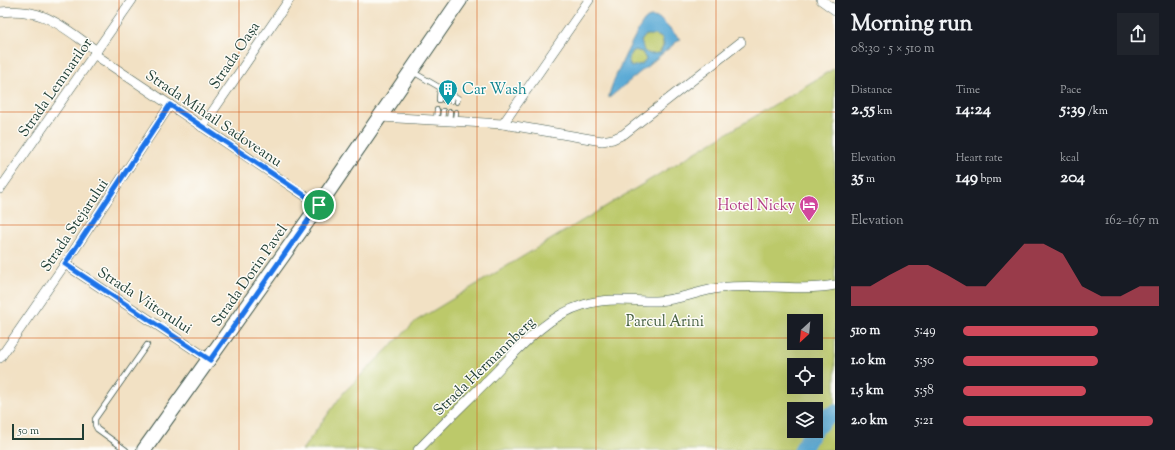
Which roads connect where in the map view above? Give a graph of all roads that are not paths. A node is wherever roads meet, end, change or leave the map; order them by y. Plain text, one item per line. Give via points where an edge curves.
1 (132, 0) edge
2 (289, 0) edge
3 (460, 0) edge
4 (589, 0) edge
5 (821, 0) edge
6 (835, 10) edge
7 (0, 12) edge
8 (741, 42) dead end
9 (96, 52) junction
10 (411, 71) junction
11 (440, 87) junction
12 (445, 90) junction
13 (452, 95) junction
14 (438, 100) dead end
15 (444, 100) dead end
16 (451, 101) dead end
17 (457, 102) dead end
18 (170, 105) junction
19 (437, 110) dead end
20 (380, 117) junction
21 (447, 117) junction
22 (503, 124) junction
23 (202, 127) junction
24 (0, 189) edge
25 (319, 205) junction
26 (65, 264) junction
27 (835, 285) edge
28 (147, 345) dead end
29 (0, 358) edge
30 (210, 360) junction
31 (126, 450) edge
32 (144, 450) edge
33 (418, 450) edge

1 - 9 street, Strada Lemnarilor
2 - 23 street, Strada Oașa
3 - 10 main road, Strada Dorin Pavel
4 - 22 street
5 - 6 street
7 - 9 street via 26,11 46,16
8 - 22 street via 624,134 613,139 602,141
9 - 18 street, Strada Mihail Sadoveanu
9 - 24 street, Strada Lemnarilor
10 - 11 lane
10 - 20 main road, Strada Dorin Pavel
11 - 12 lane
11 - 14 lane
12 - 13 lane
12 - 15 lane
13 - 16 lane
13 - 17 lane via 458,98
18 - 23 street, Strada Mihail Sadoveanu
18 - 26 street, Strada Stejarului
19 - 21 lane
20 - 21 street
20 - 25 main road, Strada Dorin Pavel
21 - 22 street
23 - 25 street, Strada Mihail Sadoveanu
25 - 30 main road, Strada Dorin Pavel
26 - 29 street, Strada Stejarului
26 - 30 street, Strada Viitorului
27 - 33 street, Strada Hermannberg via 804,288 720,288 662,300 605,299 581,305 564,313 534,334
28 - 31 lane via 95,419 97,429
30 - 32 main road, Strada Dorin Pavel

